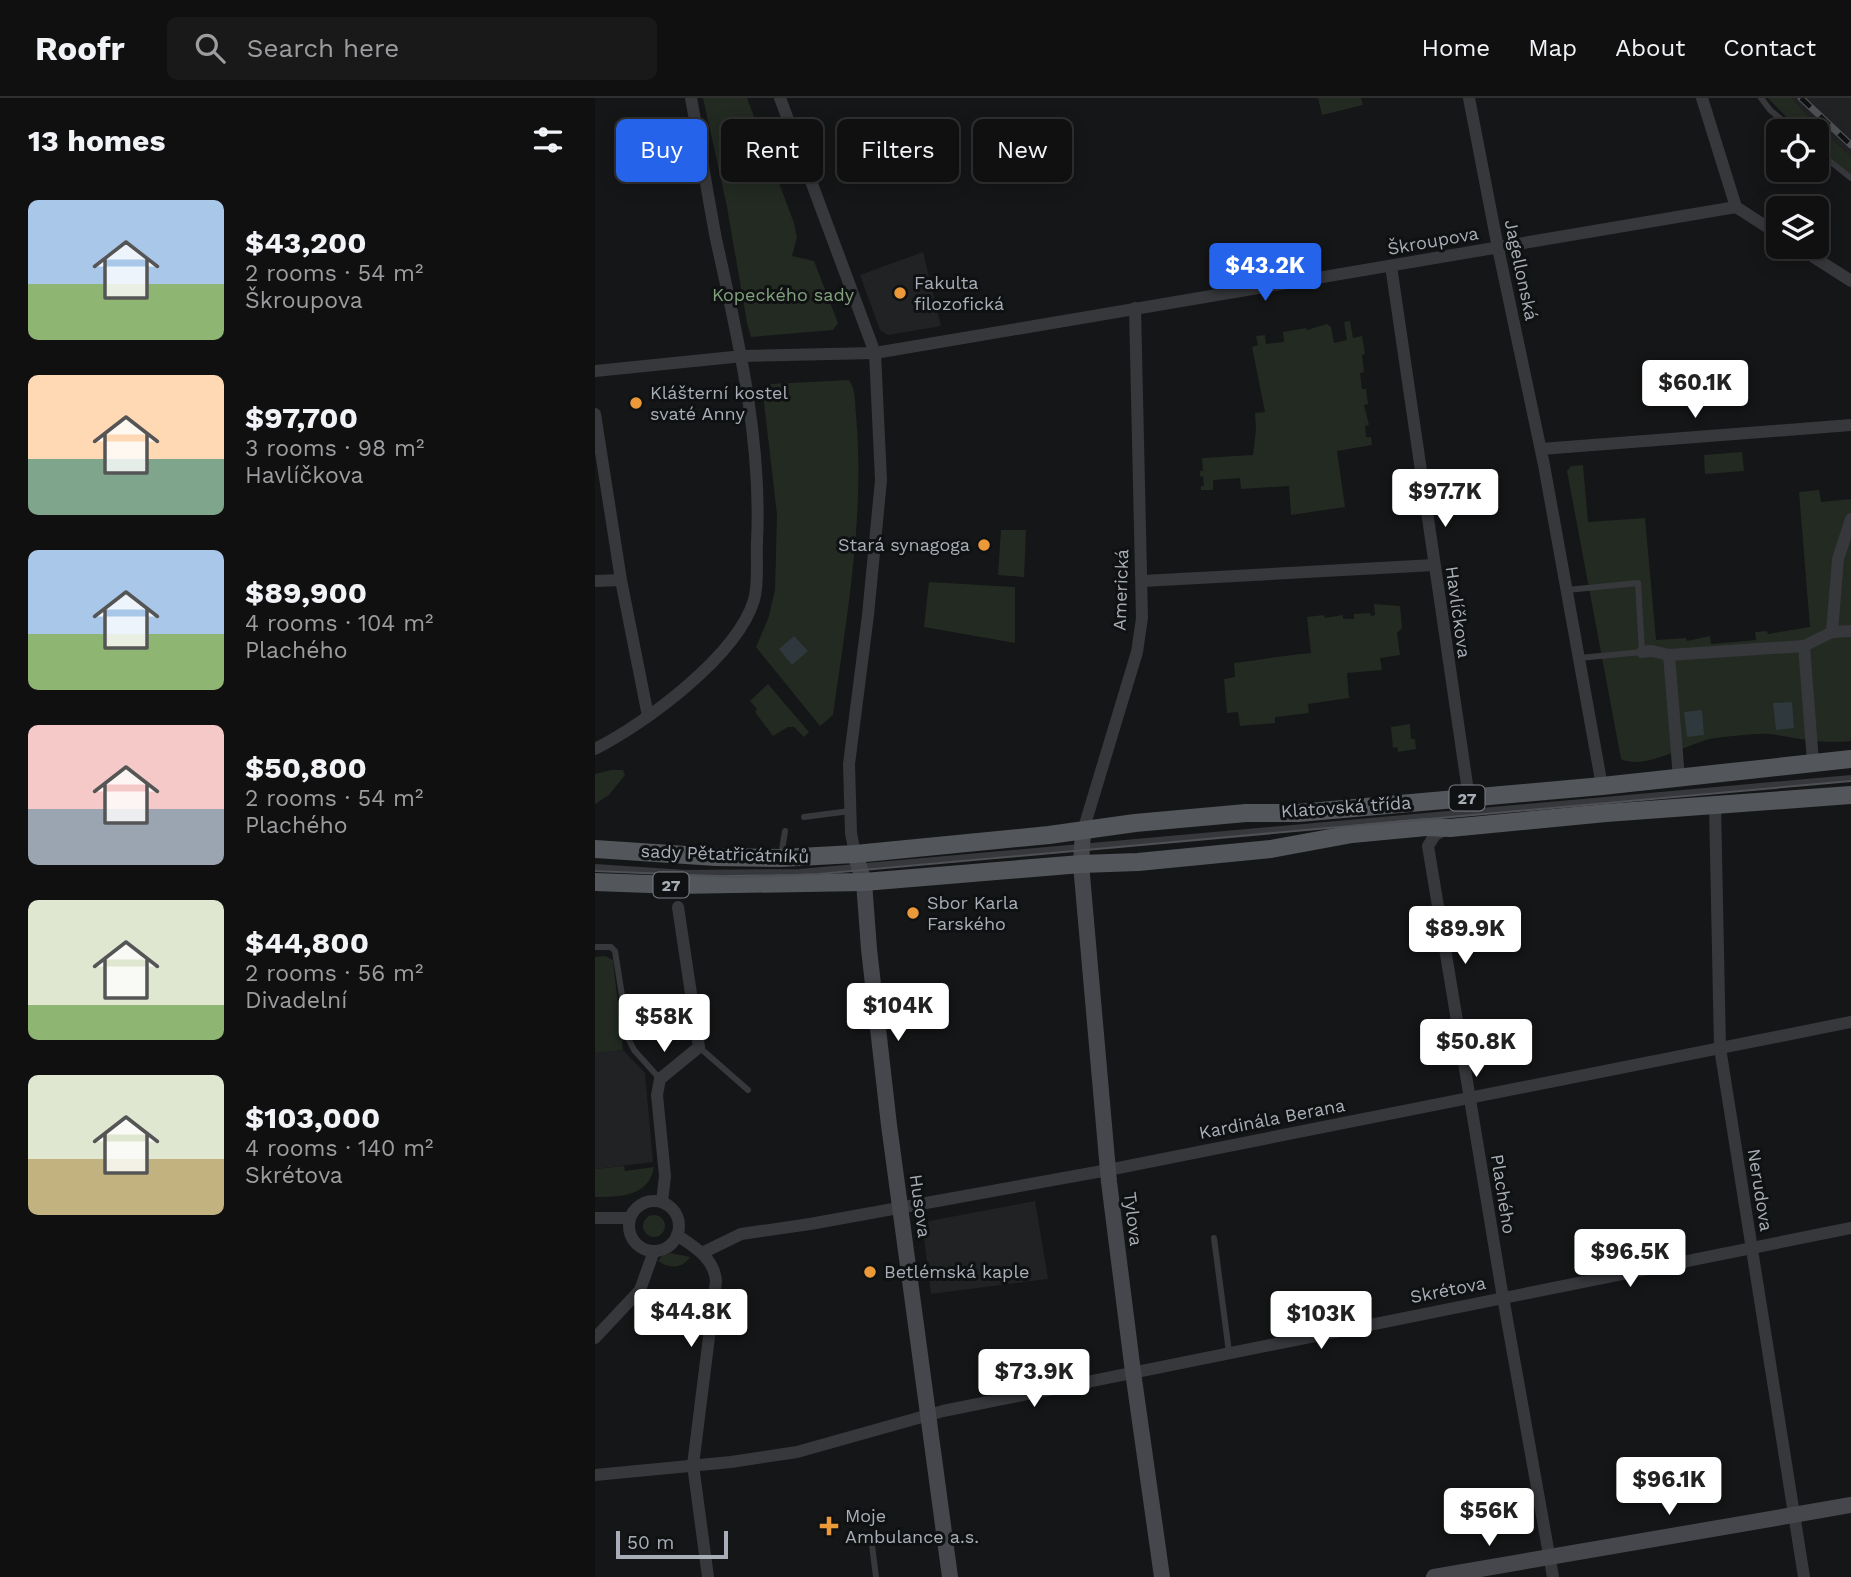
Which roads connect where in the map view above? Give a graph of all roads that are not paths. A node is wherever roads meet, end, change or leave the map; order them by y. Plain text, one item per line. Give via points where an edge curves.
1 (691, 98) edge
2 (780, 98) edge
3 (1469, 98) edge
4 (1702, 98) edge
5 (1761, 98) edge
6 (1781, 119) edge
7 (1829, 161) edge
8 (1851, 178) edge
9 (1736, 207) junction
10 (1766, 226) edge
11 (1498, 248) junction
12 (1817, 259) edge
13 (1391, 266) junction
14 (1851, 281) edge
15 (1135, 308) junction
16 (875, 353) junction
17 (743, 356) junction
18 (595, 371) edge
19 (595, 414) edge
20 (1851, 425) edge
21 (1541, 449) junction
22 (1851, 519) edge
23 (1434, 565) junction
24 (621, 580) junction
25 (595, 581) edge
26 (1143, 581) junction
27 (1567, 590) junction
28 (1851, 631) edge
29 (1832, 632) junction
30 (1804, 646) junction
31 (1642, 652) junction
32 (1669, 655) junction
33 (1579, 658) junction
34 (648, 716) junction
35 (595, 749) edge
36 (1851, 759) edge
37 (1813, 762) junction
38 (1679, 778) junction
39 (1851, 778) edge
40 (1714, 790) junction
41 (1851, 795) edge
42 (1469, 797) junction
43 (1604, 799) junction
44 (850, 811) junction
45 (804, 817) dead end
46 (1450, 828) junction
47 (785, 831) dead end
48 (1082, 847) junction
49 (595, 849) edge
50 (780, 858) junction
51 (595, 867) edge
52 (860, 868) junction
53 (595, 882) edge
54 (678, 906) dead end
55 (595, 947) edge
56 (1851, 1022) edge
57 (699, 1047) junction
58 (1720, 1048) junction
59 (660, 1079) junction
60 (748, 1090) dead end
61 (1470, 1097) junction
62 (1108, 1170) junction
63 (662, 1202) junction
64 (901, 1207) junction
65 (595, 1218) edge
66 (629, 1218) junction
67 (1851, 1228) edge
68 (677, 1235) junction
69 (1214, 1238) dead end
70 (1752, 1248) junction
71 (655, 1251) junction
72 (702, 1252) junction
73 (1503, 1297) junction
74 (595, 1338) edge
75 (1229, 1352) junction
76 (1133, 1372) junction
77 (929, 1414) junction
78 (693, 1465) junction
79 (595, 1475) edge
80 (1851, 1505) edge
81 (1795, 1515) junction
82 (871, 1537) dead end
83 (1550, 1556) junction
84 (708, 1577) edge
85 (876, 1577) edge
86 (950, 1577) edge
87 (1162, 1577) edge
88 (1434, 1577) edge
89 (1553, 1577) edge
90 (1804, 1577) edge

1 - 17 street
2 - 16 street
3 - 11 street, Jagellonská
4 - 9 street
5 - 6 lane
7 - 8 lane
9 - 10 street
9 - 11 street, Škroupova
11 - 13 street, Škroupova
11 - 21 street, Jagellonská
12 - 14 street
13 - 15 street, Škroupova
13 - 23 street, Havlíčkova
15 - 16 street, Škroupova
15 - 26 street, Americká
16 - 17 street, Škroupova
16 - 44 street via 881,480 849,764
17 - 18 street, Škroupova
17 - 34 street via 759,504 754,599 721,655
19 - 24 street
20 - 21 street
21 - 27 street, Jagellonská
22 - 29 street via 1838,559
23 - 26 street
23 - 42 street, Havlíčkova
24 - 25 street
24 - 34 street
26 - 48 street, Americká via 1137,652
27 - 31 lane via 1638,583
27 - 33 street, Jagellonská
28 - 29 street
29 - 30 street
30 - 32 street
30 - 37 street
31 - 32 street
31 - 33 lane
32 - 38 street
33 - 43 street, Jagellonská
34 - 35 street
36 - 37 main road, Klatovská třída / 27
37 - 40 main road, Klatovská třída / 27
38 - 40 main road, Klatovská třída / 27
38 - 43 main road, Klatovská třída / 27
39 - 40 lane, Klatovská třída
40 - 41 main road, Klatovská třída / 27
40 - 43 main road, Klatovská třída / 27
40 - 58 street, Nerudova
42 - 43 main road, Klatovská třída / 27
42 - 48 main road, Klatovská třída / 27 via 1135,823
43 - 46 main road, Klatovská třída / 27
43 - 48 lane, Klatovská třída
44 - 45 lane
44 - 52 street
46 - 48 main road, Klatovská třída / 27 via 1377,831 1263,850 1138,862
46 - 61 street, Plachého via 1428,846
47 - 50 lane
48 - 52 main road, Klatovská třída / 27
48 - 52 main road, Klatovská třída / 27
48 - 62 street, Tylova
49 - 50 main road, sady Pětatřicátníků / 27
50 - 52 main road, sady Pětatřicátníků / 27
51 - 52 lane, sady Pětatřicátníků via 745,874
52 - 53 main road, sady Pětatřicátníků / 27 via 676,885
52 - 64 street, Husova
54 - 57 street
55 - 59 lane via 615,951 629,1040
56 - 58 street, Kardinála Berana
57 - 59 street
57 - 60 lane
58 - 61 street, Kardinála Berana
58 - 70 street, Nerudova
59 - 63 street
61 - 62 street, Kardinála Berana
61 - 73 street, Plachého
62 - 64 street, Kardinála Berana
62 - 76 street, Tylova
63 - 66 street via 640,1204
63 - 68 street via 678,1217
64 - 72 street, Kardinála Berana via 741,1234
64 - 77 street, Husova
65 - 66 street
66 - 71 street via 632,1239
67 - 70 street, Skrétova
68 - 71 street via 667,1247
68 - 72 street
69 - 75 lane
70 - 73 street, Skrétova
70 - 81 street, Nerudova
71 - 74 street via 640,1290
72 - 78 street via 716,1281
73 - 75 street, Skrétova
73 - 83 street, Plachého
75 - 76 street, Skrétova
76 - 77 street, Skrétova
76 - 87 street, Tylova
77 - 78 street, Skrétova via 797,1452
77 - 86 street, Husova
78 - 79 street, Skrétova
78 - 84 street
80 - 81 street
81 - 83 street
81 - 90 street, Nerudova
82 - 85 lane
83 - 88 street
83 - 89 street, Plachého

